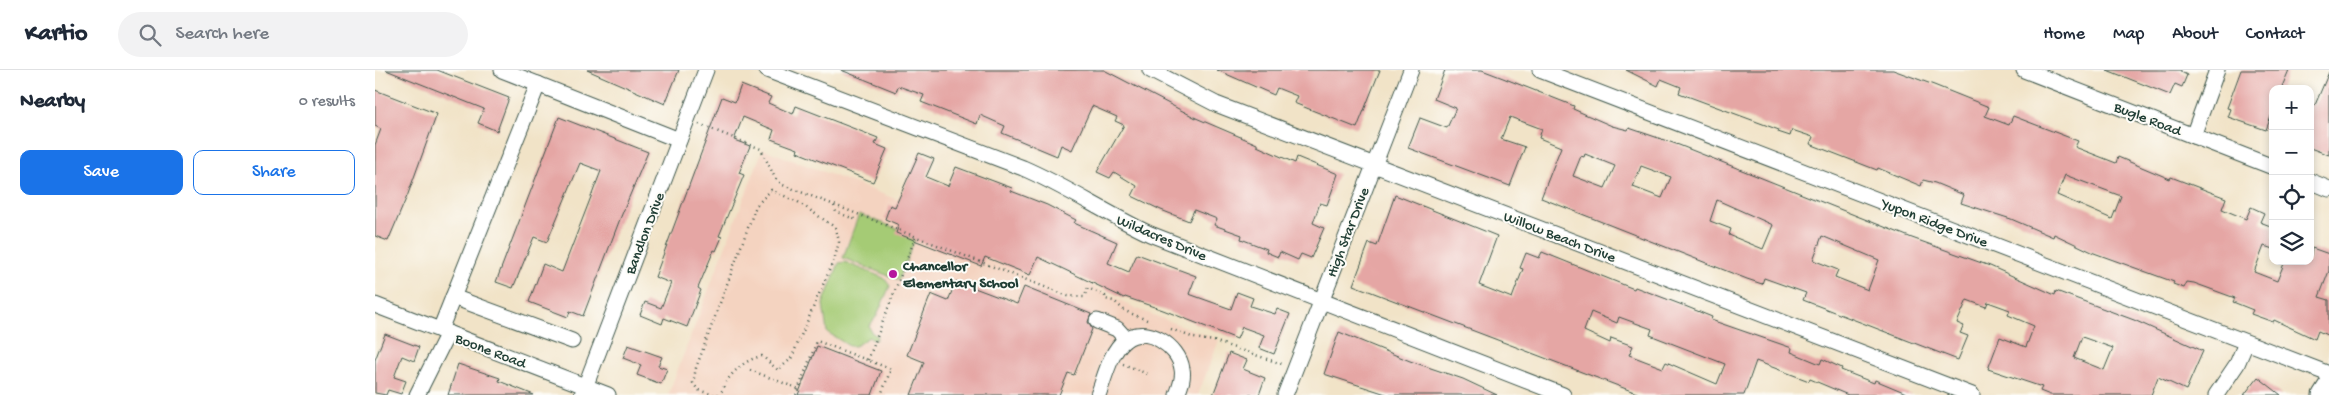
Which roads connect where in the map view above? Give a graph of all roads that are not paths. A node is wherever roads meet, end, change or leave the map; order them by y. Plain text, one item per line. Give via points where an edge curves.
1 (502, 70) edge
2 (706, 70) edge
3 (767, 70) edge
4 (1150, 70) edge
5 (1411, 70) edge
6 (1540, 70) edge
7 (2024, 70) edge
8 (2217, 70) edge
9 (2055, 76) edge
10 (538, 84) junction
11 (2193, 136) junction
12 (679, 140) junction
13 (1374, 164) junction
14 (2269, 165) edge
15 (2314, 183) edge
16 (2329, 189) edge
17 (453, 297) junction
18 (1321, 301) junction
19 (375, 305) edge
20 (1097, 321) dead end
21 (444, 332) junction
22 (1126, 339) junction
23 (572, 341) dead end
24 (2247, 343) junction
25 (2329, 374) edge
26 (2329, 384) edge
27 (584, 391) edge
28 (417, 395) edge
29 (608, 395) edge
30 (1098, 395) edge
31 (1177, 395) edge
32 (1285, 395) edge
33 (1563, 395) edge
34 (1972, 395) edge
35 (2216, 395) edge
36 (2322, 395) edge

1 - 10 street
2 - 12 street, Bandlon Drive
3 - 18 street, Wildacres Drive via 1023,168 1151,234
4 - 13 street, Willow Beach Drive via 1216,104
5 - 13 street, High Star Drive
6 - 24 street, Yupon Ridge Drive
7 - 9 street, Bugle Road
8 - 11 street
9 - 11 street, Bugle Road
10 - 12 street
10 - 17 street
11 - 14 street, Bugle Road
12 - 27 street, Bandlon Drive
13 - 18 street, High Star Drive
13 - 34 street, Willow Beach Drive
15 - 16 street
17 - 21 street
17 - 23 street
18 - 32 street, High Star Drive
18 - 33 street, Wildacres Drive
19 - 21 street, Boone Road
20 - 22 street via 1117,329
21 - 27 street, Boone Road
21 - 28 street
22 - 30 street via 1113,355
22 - 31 street via 1143,335 1168,344 1182,366
24 - 25 street, Yupon Ridge Drive
24 - 35 street
26 - 36 main road
27 - 29 street, Boone Road

